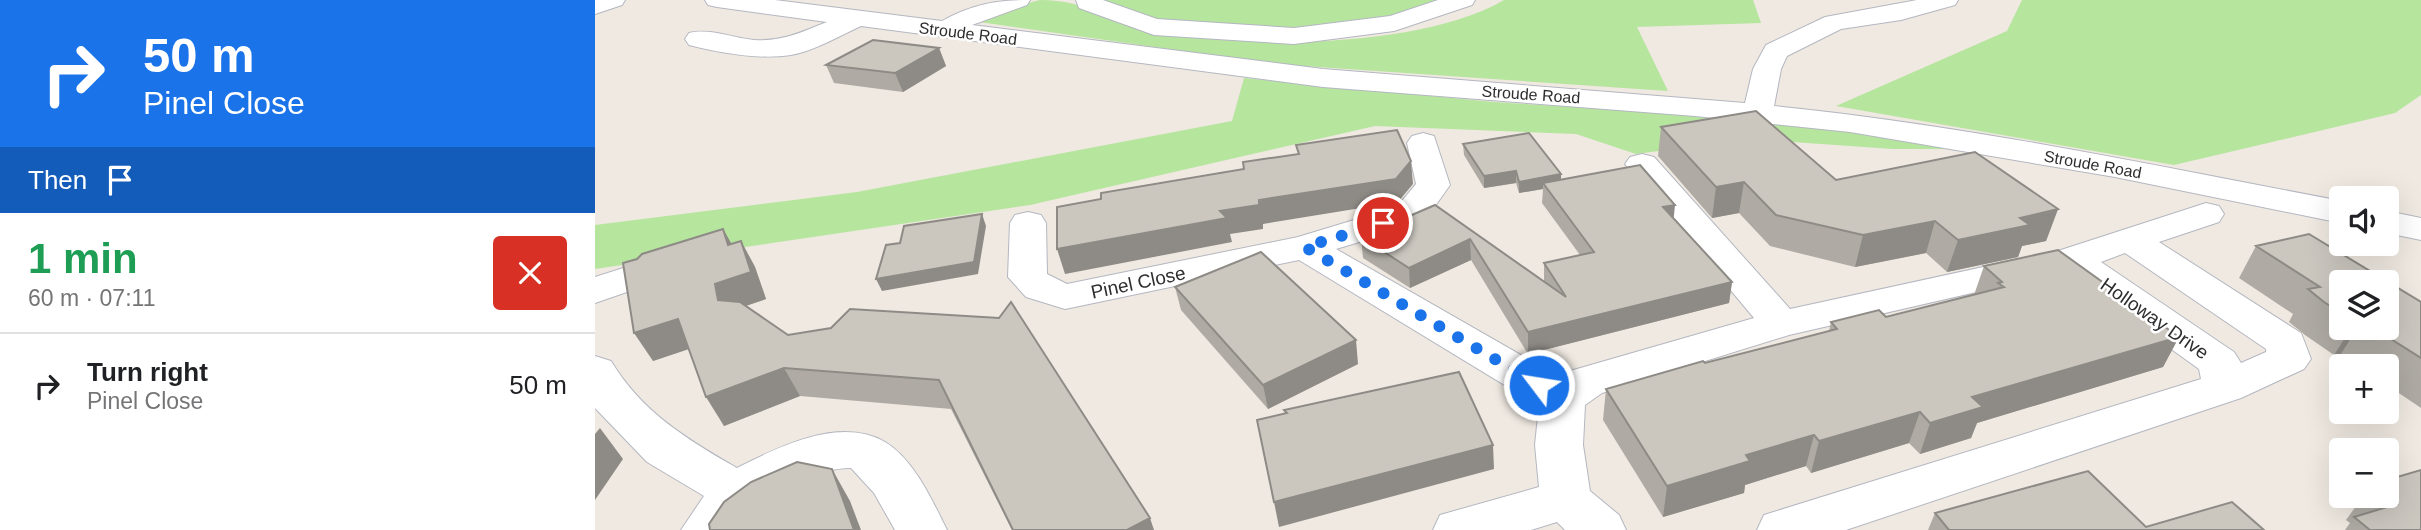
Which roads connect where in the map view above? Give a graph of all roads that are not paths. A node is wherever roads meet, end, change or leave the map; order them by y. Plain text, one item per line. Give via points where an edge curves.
1 (614, 0) edge
2 (717, 0) edge
3 (1018, 0) edge
4 (1088, 0) edge
5 (1463, 0) edge
6 (1946, 0) edge
7 (595, 7) edge
8 (854, 20) junction
9 (946, 30) junction
10 (698, 39) dead end
11 (1758, 113) junction
12 (1423, 143) dead end
13 (1642, 164) edge
14 (2329, 210) edge
15 (2206, 214) dead end
16 (1028, 223) dead end
17 (2399, 224) edge
18 (2421, 229) edge
19 (2129, 239) junction
20 (1305, 247) junction
21 (2071, 259) junction
22 (639, 275) edge
23 (595, 291) edge
24 (1781, 324) junction
25 (595, 371) edge
26 (2225, 387) junction
27 (1562, 399) junction
28 (736, 491) junction
29 (1583, 515) edge
30 (707, 530) edge
31 (921, 530) edge
32 (1459, 530) edge
33 (1783, 530) edge

1 - 7 street
2 - 8 street, Stroude Road
3 - 9 street via 971,15
4 - 5 street via 1154,27 1294,36 1394,23
6 - 11 street via 1834,22 1776,51 1764,79
8 - 9 street, Stroude Road
8 - 10 street via 790,47 754,48
9 - 11 street, Stroude Road via 1322,78
11 - 14 street, Stroude Road via 2018,150
12 - 20 street, Pinel Close via 1433,185 1409,215
13 - 24 street
15 - 19 street
16 - 20 street, Pinel Close via 1028,277 1040,288 1065,297
17 - 18 street
19 - 21 street
19 - 26 street via 2286,343 2289,359
20 - 27 street
21 - 24 street
21 - 26 street, Holloway Drive via 2219,362
22 - 23 street
24 - 27 street via 1621,369 1586,382
25 - 28 street via 602,388 664,449
26 - 33 street
27 - 29 street via 1559,445
28 - 30 street
28 - 31 street via 772,470 810,456 857,450 868,454 894,485
29 - 32 street

